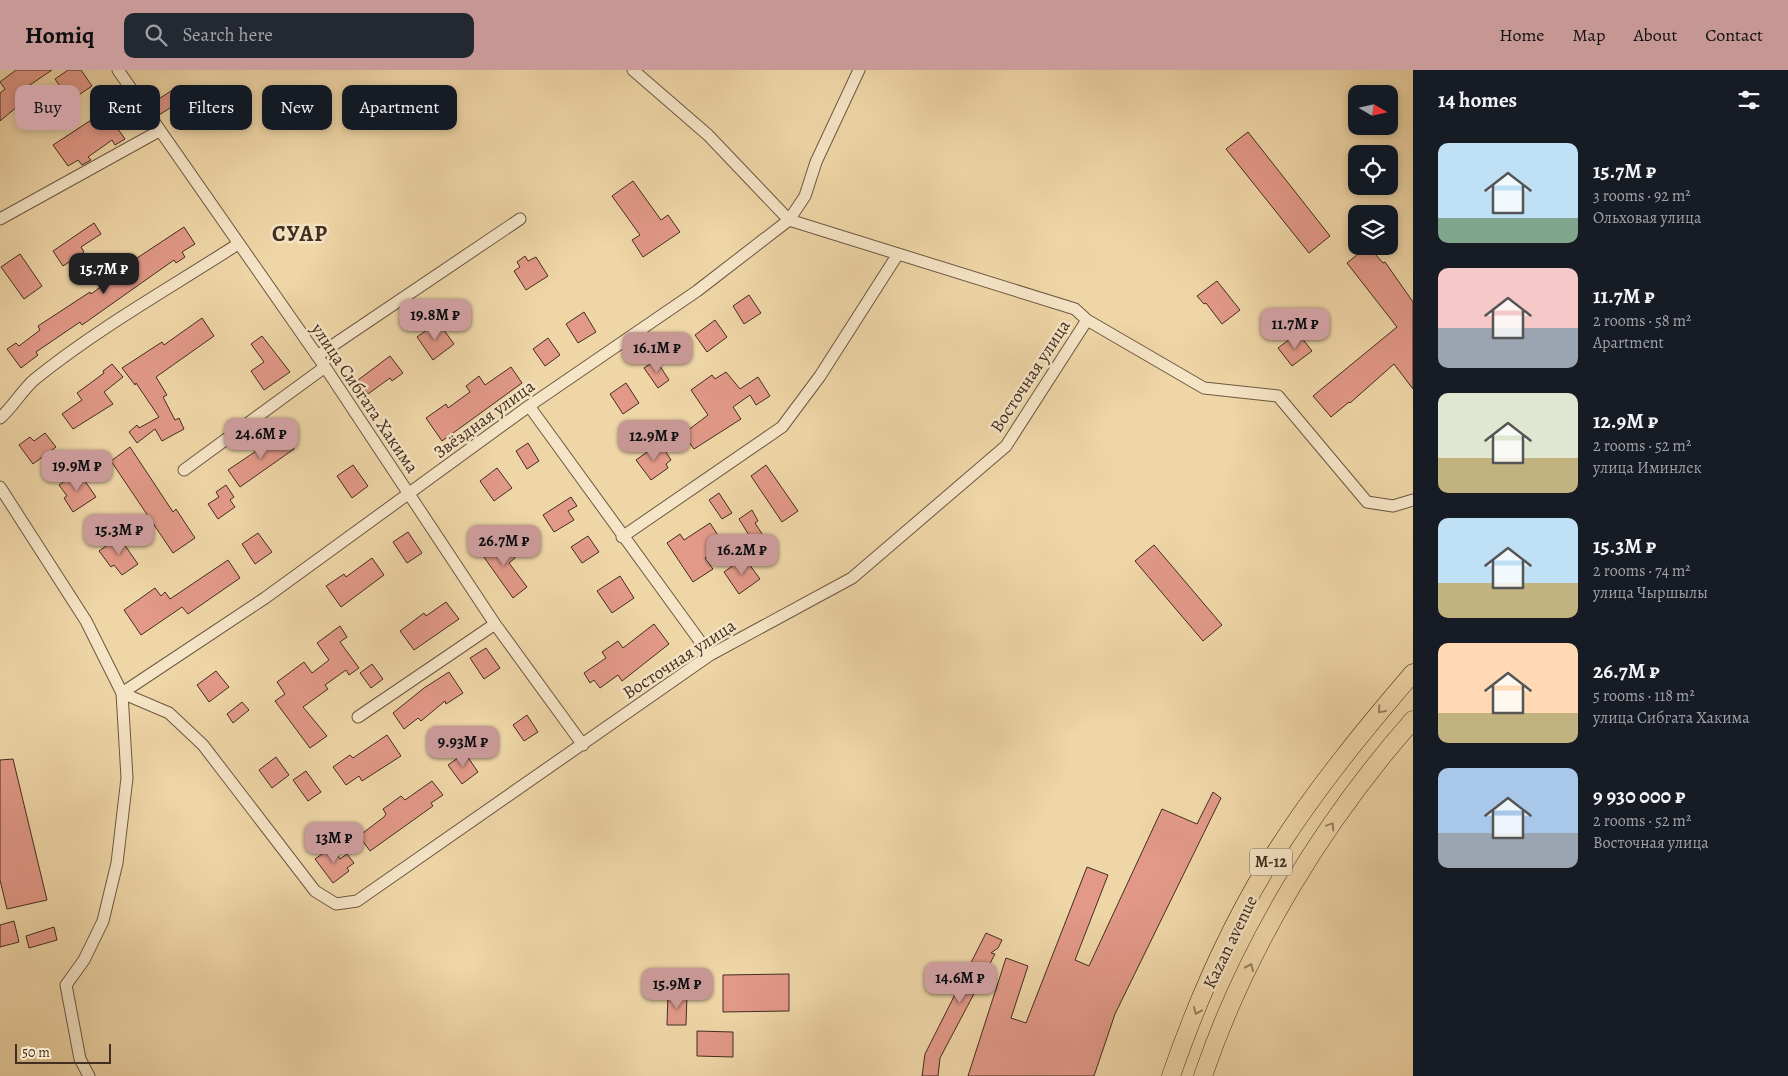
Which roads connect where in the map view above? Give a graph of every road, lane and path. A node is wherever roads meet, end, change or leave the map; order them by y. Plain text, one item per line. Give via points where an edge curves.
1 (118, 70) edge
2 (633, 70) edge
3 (859, 70) edge
4 (159, 131) junction
5 (0, 218) edge
6 (520, 219) dead end
7 (789, 220) junction
8 (238, 244) junction
9 (898, 254) junction
10 (1087, 320) junction
11 (317, 356) junction
12 (325, 367) junction
13 (530, 406) junction
14 (0, 418) edge
15 (184, 470) dead end
16 (0, 487) edge
17 (409, 496) junction
18 (1413, 500) edge
19 (622, 537) junction
20 (495, 624) junction
21 (710, 656) junction
22 (1413, 673) edge
23 (122, 693) junction
24 (358, 717) dead end
25 (1413, 720) edge
26 (583, 745) junction
27 (88, 1076) edge
28 (1171, 1076) edge
29 (1203, 1076) edge

1 - 4 street, улица Сибгата Хакима
2 - 7 street via 708,136
3 - 7 street, Звёздная улица via 816,162 805,196
4 - 5 street
4 - 8 street, улица Сибгата Хакима
6 - 11 street
7 - 9 street
7 - 13 street, Звёздная улица via 697,291
8 - 11 street, улица Сибгата Хакима
8 - 14 street via 70,352 33,381
9 - 10 street via 1075,309
9 - 19 street via 820,376 782,427
10 - 18 street via 1204,388 1278,396 1367,502 1393,506
10 - 21 street, Восточная улица via 1006,446 852,578
11 - 12 street, улица Сибгата Хакима
12 - 15 street
12 - 17 street, улица Сибгата Хакима
13 - 17 street, Звёздная улица
13 - 19 street
16 - 23 street via 86,621
17 - 20 street, улица Сибгата Хакима
17 - 23 street, Звёздная улица via 265,598
19 - 21 street
20 - 24 street
20 - 26 street, улица Сибгата Хакима
21 - 26 street, Восточная улица
22 -> 28 main road, Kazan avenue / М-12 via 1364,729 1279,848 1238,919
23 - 26 street, Восточная улица via 169,714 203,745 315,891 336,904 357,901
23 - 27 street via 127,778 117,863 103,921 84,960 66,985 80,1059
29 -> 25 main road, Kazan avenue / М-12 via 1263,938 1303,868 1356,791

